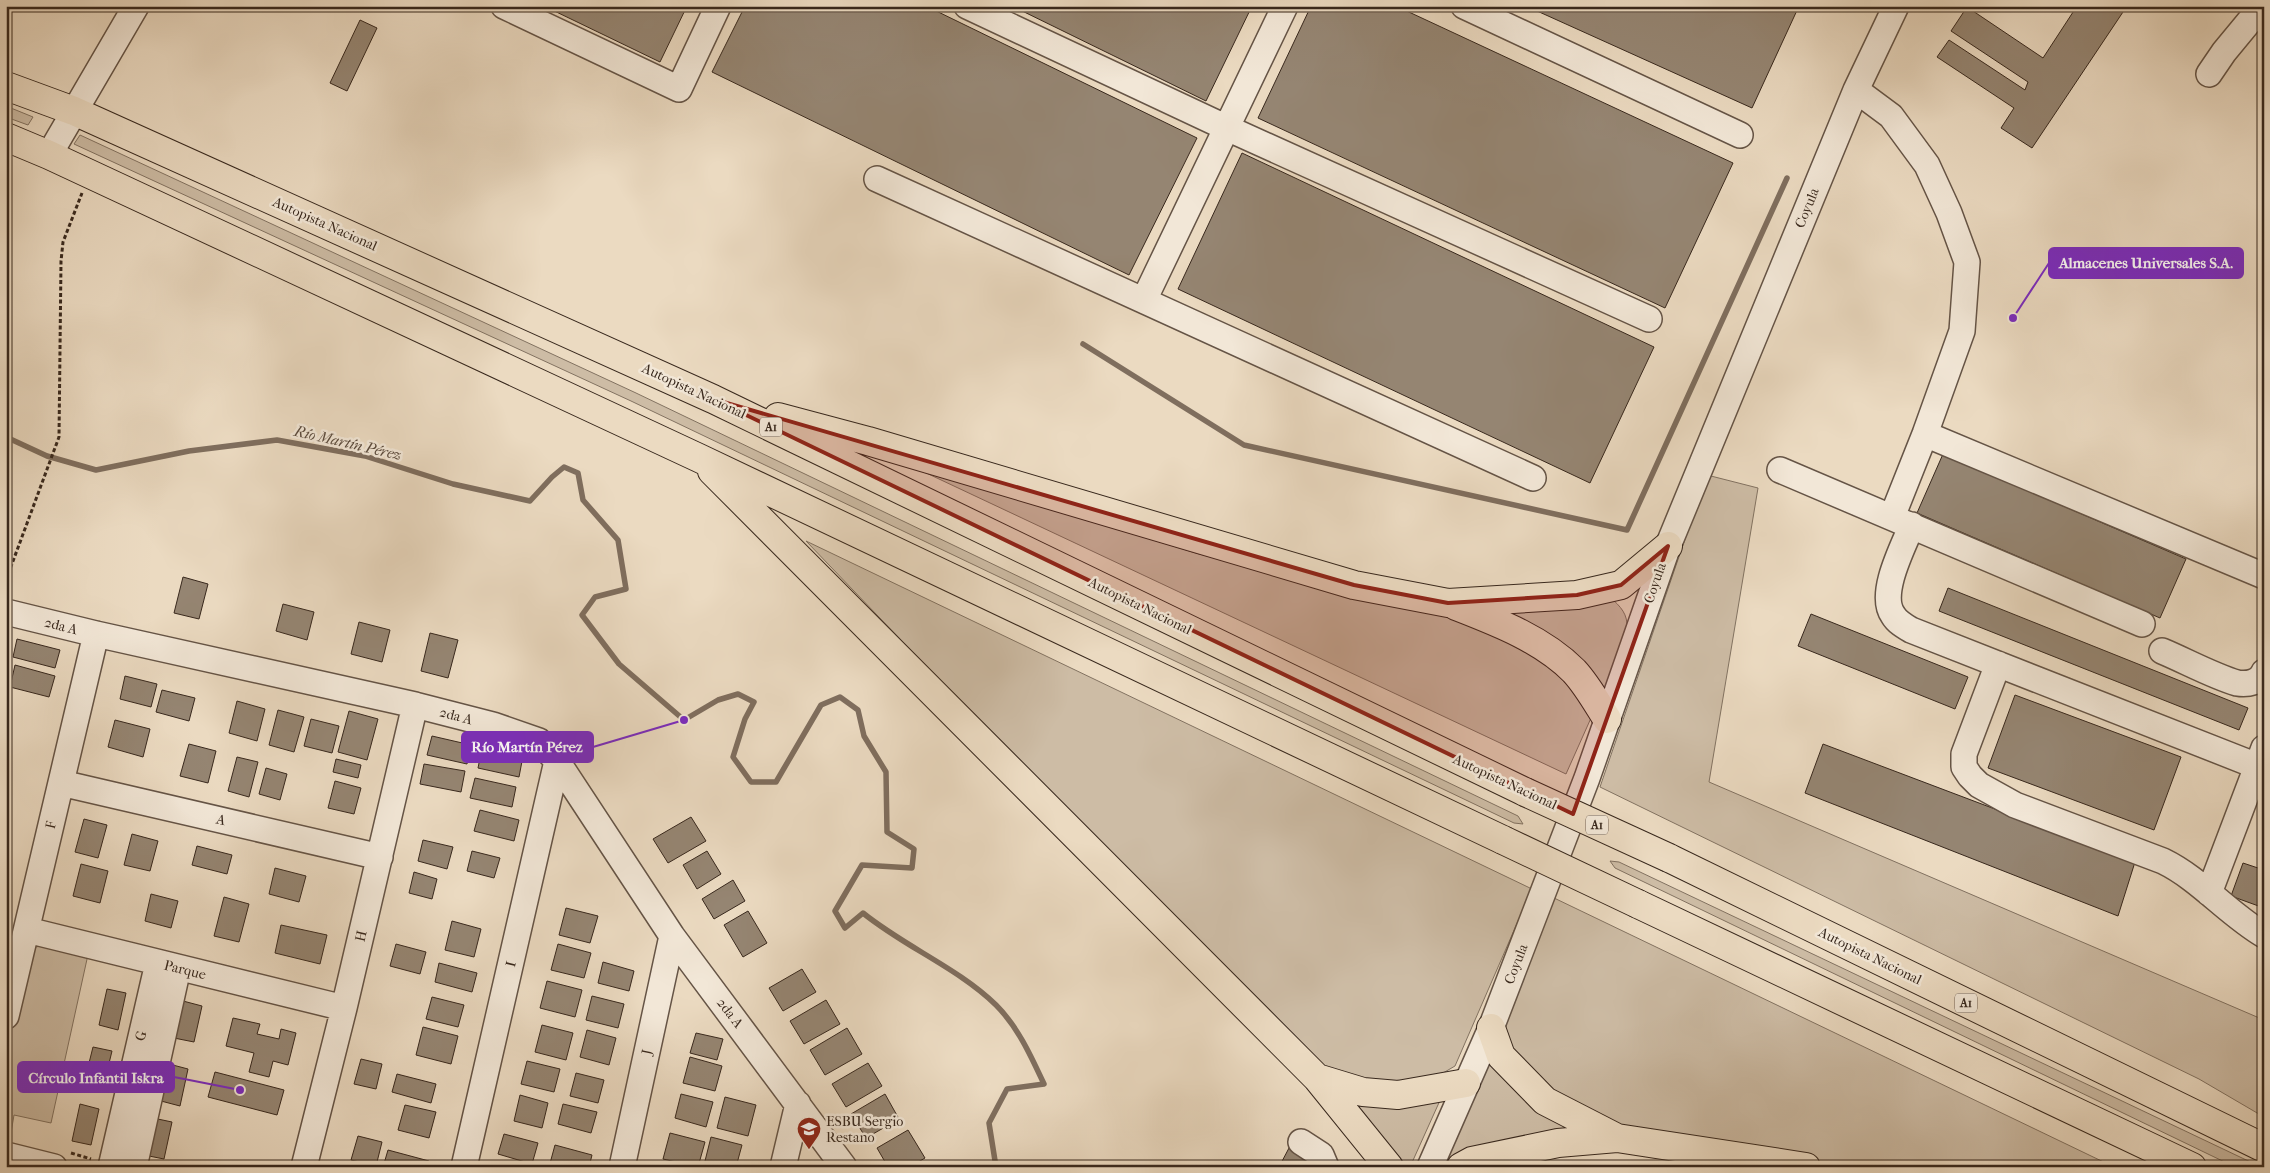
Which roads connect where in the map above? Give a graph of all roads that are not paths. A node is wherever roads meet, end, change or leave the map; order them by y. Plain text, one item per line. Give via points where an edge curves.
1 (136, 6) edge
2 (504, 6) edge
3 (718, 6) edge
4 (967, 6) edge
5 (1285, 6) edge
6 (1464, 6) edge
7 (1896, 6) edge
8 (2262, 6) edge
9 (2209, 74) dead end
10 (6, 86) edge
11 (1856, 90) junction
12 (74, 111) junction
13 (1227, 128) junction
14 (1740, 134) dead end
15 (6, 137) edge
16 (48, 155) junction
17 (877, 179) dead end
18 (1144, 300) junction
19 (1649, 320) dead end
20 (713, 399) junction
21 (1925, 434) junction
22 (699, 458) junction
23 (1780, 470) dead end
24 (1533, 478) dead end
25 (1902, 521) junction
26 (1668, 546) junction
27 (2264, 576) edge
28 (1448, 603) junction
29 (6, 612) edge
30 (2142, 624) dead end
31 (96, 634) junction
32 (2162, 651) dead end
33 (1998, 664) junction
34 (2264, 672) edge
35 (415, 705) junction
36 (1607, 719) junction
37 (2260, 757) edge
38 (557, 761) junction
39 (61, 783) junction
40 (380, 857) junction
41 (2209, 893) junction
42 (27, 930) junction
43 (2264, 935) edge
44 (672, 936) junction
45 (168, 966) junction
46 (344, 1008) junction
47 (6, 1016) edge
48 (1491, 1028) junction
49 (1317, 1078) junction
50 (1466, 1083) junction
51 (798, 1104) junction
52 (1616, 1138) junction
53 (1301, 1142) dead end
54 (2264, 1148) edge
55 (6, 1155) edge
56 (54, 1167) edge
57 (111, 1167) edge
58 (134, 1167) edge
59 (304, 1167) edge
60 (464, 1167) edge
61 (622, 1167) edge
62 (783, 1167) edge
63 (844, 1167) edge
64 (1326, 1167) edge
65 (1389, 1167) edge
66 (1430, 1167) edge
67 (1461, 1167) edge
68 (1806, 1167) edge
69 (2192, 1167) edge

1 - 12 street
2 - 3 street via 679,89
4 - 13 street
5 - 13 street
6 - 14 street
7 - 11 street, Coyula
8 - 9 street
10 - 12 highway, Autopista Nacional / A1
11 - 21 street via 1890,116 1927,165 1967,262 1962,332
11 - 26 street, Coyula
12 - 16 street
12 - 20 highway, Autopista Nacional / A1
13 - 18 street
13 - 19 street
15 - 16 highway
16 - 22 highway
17 - 18 street
18 - 24 street
20 - 28 highway via 868,441 1354,585
20 - 54 highway, Autopista Nacional / A1, bridge
21 - 25 street
21 - 27 street
22 - 49 highway
22 - 69 highway, bridge
23 - 25 street
25 - 30 street
25 - 33 street via 1888,590 1892,614 1911,630
26 - 28 highway via 1620,585 1577,594
26 - 36 street, Coyula
28 - 36 highway via 1508,627 1539,644 1574,671
29 - 31 street, 2da A
31 - 35 street, 2da A
31 - 39 street, F
32 - 34 street via 2238,683 2257,681
33 - 37 street
33 - 41 street via 1964,754 1964,767 1970,776 2015,806 2181,870
35 - 38 street, 2da A via 493,725 539,741
35 - 40 street, H
36 - 48 street, Coyula
37 - 41 street
38 - 44 street, 2da A
38 - 60 street, I
39 - 40 street, A
39 - 42 street, F
40 - 46 street, H
41 - 43 street
42 - 45 street, Parque
42 - 47 street, F
44 - 51 street, 2da A
44 - 61 street, J
45 - 46 street, Parque
45 - 57 street, G
45 - 58 street, G
46 - 59 street, H
48 - 50 street, Coyula
48 - 52 highway via 1501,1056 1545,1101
49 - 50 highway via 1363,1092 1398,1095
49 - 65 highway
50 - 66 street, Coyula
51 - 62 street
51 - 63 street, 2da A
52 - 67 highway via 1558,1143 1472,1161
52 - 68 highway
53 - 64 street via 1321,1155
55 - 56 street

